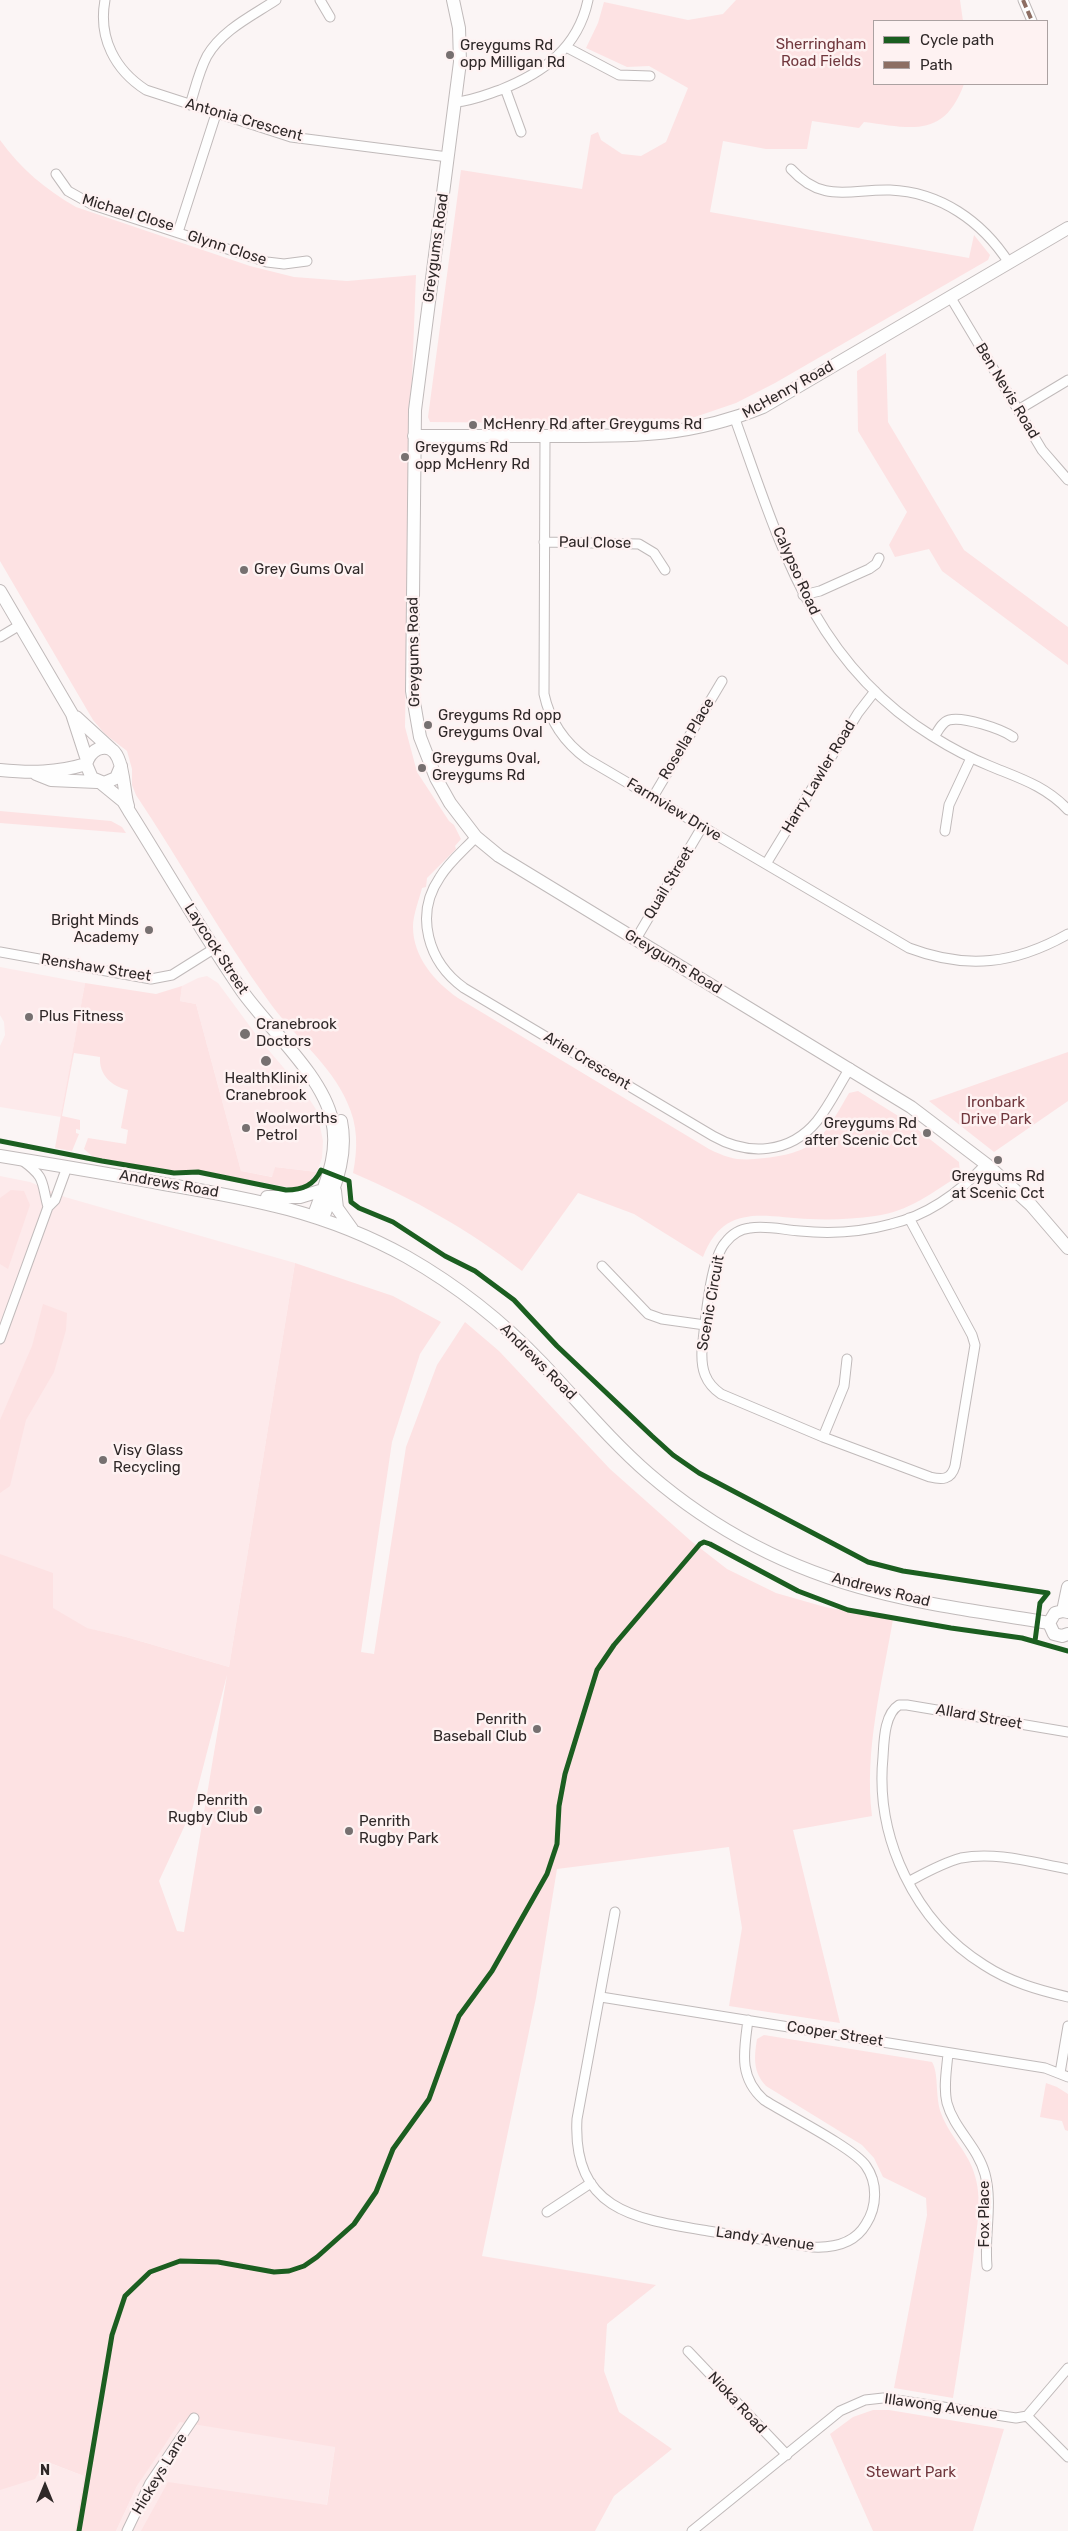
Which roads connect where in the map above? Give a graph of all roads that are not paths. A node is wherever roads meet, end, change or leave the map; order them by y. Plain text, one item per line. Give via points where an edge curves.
1 (105, 0) edge
2 (276, 0) edge
3 (320, 0) edge
4 (453, 0) edge
5 (588, 0) edge
6 (1025, 1) edge
7 (330, 17) dead end
8 (1032, 20) edge
9 (566, 47) junction
10 (650, 76) dead end
11 (505, 88) junction
12 (455, 102) junction
13 (190, 105) junction
14 (216, 114) junction
15 (521, 132) dead end
16 (448, 157) junction
17 (791, 169) dead end
18 (56, 174) dead end
19 (1068, 228) edge
20 (178, 232) junction
21 (307, 261) dead end
22 (1009, 263) junction
23 (951, 298) junction
24 (1068, 380) edge
25 (1018, 410) junction
26 (735, 419) junction
27 (414, 436) junction
28 (545, 436) junction
29 (1068, 480) edge
30 (544, 542) junction
31 (879, 558) dead end
32 (665, 570) dead end
33 (0, 591) edge
34 (803, 596) junction
35 (20, 626) junction
36 (0, 637) edge
37 (722, 681) dead end
38 (875, 691) junction
39 (72, 714) junction
40 (934, 737) junction
41 (1013, 737) dead end
42 (113, 751) junction
43 (971, 758) junction
44 (87, 762) junction
45 (121, 766) junction
46 (0, 770) edge
47 (33, 773) junction
48 (99, 782) junction
49 (652, 797) junction
50 (1068, 810) edge
51 (129, 811) junction
52 (702, 827) junction
53 (945, 831) dead end
54 (476, 837) junction
55 (766, 864) junction
56 (1068, 934) edge
57 (636, 939) junction
58 (215, 948) junction
59 (0, 952) edge
60 (850, 1068) junction
61 (314, 1080) junction
62 (0, 1156) edge
63 (19, 1159) junction
64 (986, 1164) junction
65 (67, 1167) junction
66 (336, 1184) junction
67 (323, 1190) junction
68 (247, 1197) junction
69 (48, 1206) junction
70 (319, 1217) junction
71 (909, 1218) junction
72 (352, 1230) junction
73 (1068, 1248) edge
74 (602, 1266) dead end
75 (705, 1325) junction
76 (0, 1338) edge
77 (847, 1359) dead end
78 (823, 1437) junction
79 (1068, 1587) edge
80 (1066, 1612) edge
81 (1049, 1623) junction
82 (1068, 1634) edge
83 (1068, 1732) edge
84 (1068, 1869) edge
85 (908, 1882) junction
86 (615, 1912) dead end
87 (601, 1997) junction
88 (1068, 1997) edge
89 (748, 2020) junction
90 (1068, 2026) edge
91 (948, 2053) junction
92 (1064, 2075) edge
93 (591, 2183) junction
94 (547, 2212) dead end
95 (987, 2266) dead end
96 (688, 2350) dead end
97 (1068, 2368) edge
98 (1027, 2416) junction
99 (194, 2418) dead end
100 (786, 2455) junction
101 (1068, 2457) edge
102 (127, 2531) edge
103 (692, 2531) edge

1 - 13 street, Antonia Crescent via 103,21 106,40 122,70 146,90
2 - 13 street via 228,32 212,48
3 - 7 street
4 - 12 street, Greygums Road via 460,39
5 - 9 street via 582,20
6 - 8 street
9 - 10 street via 619,75
9 - 11 street via 537,74
11 - 12 street
11 - 15 street
12 - 16 street, Greygums Road
13 - 14 street, Antonia Crescent
14 - 16 street, Antonia Crescent via 291,137
14 - 20 street, Michael Close
16 - 27 street, Greygums Road via 417,390
17 - 22 street via 802,181 825,192 889,190 936,200 974,222 993,240
18 - 20 street, Michael Close via 64,188 86,202
19 - 22 street, McHenry Road
20 - 21 street, Glynn Close via 267,262
22 - 23 street, McHenry Road
23 - 25 street, Ben Nevis Road
23 - 26 street, McHenry Road via 763,407
24 - 25 street
25 - 29 street, Ben Nevis Road via 1045,454
26 - 28 street, McHenry Road via 657,435
26 - 34 street, Calypso Road
27 - 28 street, McHenry Road
27 - 54 street, Greygums Road via 414,711 436,778 450,804
28 - 30 street, Farmview Drive
30 - 32 street, Paul Close via 639,544 654,553
30 - 49 street, Farmview Drive via 544,688 550,715 565,739 582,755
31 - 34 street via 869,568
33 - 35 street
34 - 38 street, Calypso Road via 844,658
35 - 36 street
35 - 39 street
37 - 49 street, Rosella Place
38 - 40 street, Calypso Road
38 - 55 street, Harry Lawler Road via 858,713
39 - 42 street
39 - 44 street
40 - 41 street via 942,725 952,719 993,726
40 - 43 street, Calypso Road
42 - 44 street via 98,749
42 - 45 street
43 - 50 street, Calypso Road via 1037,785
43 - 53 street via 949,805
44 - 47 street via 68,770
44 - 48 street via 88,773
45 - 48 street via 114,780
45 - 51 street, Laycock Street
46 - 47 street
47 - 48 street via 52,780
48 - 51 street, Laycock Street
49 - 52 street, Farmview Drive
51 - 58 street, Laycock Street
52 - 55 street, Farmview Drive
52 - 57 street, Quail Street
54 - 57 street, Greygums Road via 516,868
54 - 60 street, Ariel Crescent via 441,875 432,890 427,912 427,934 433,952 446,973 464,988 713,1136 741,1148 763,1150 778,1147 806,1133 822,1115
55 - 56 street, Farmview Drive via 896,941 933,956 970,962 1009,958 1034,952
57 - 60 street, Greygums Road
58 - 59 street, Renshaw Street via 172,975 151,979
58 - 61 street, Laycock Street via 262,1018
60 - 64 street, Greygums Road via 911,1107
61 - 66 street, Laycock Street via 327,1092 341,1121 343,1153
61 - 67 street, Laycock Street via 330,1110 334,1130 334,1152
62 - 63 street, Andrews Road
63 - 65 street, Andrews Road
63 - 69 street via 42,1180
64 - 71 street, Scenic Circuit via 952,1196
64 - 73 street, Greygums Road via 1030,1205
65 - 68 street, Andrews Road
65 - 69 street via 55,1200
66 - 70 street, Laycock Street
66 - 72 street via 337,1208
67 - 68 street via 300,1197
67 - 70 street, Laycock Street
68 - 70 street, Andrews Road
69 - 76 street
70 - 72 street, Andrews Road
71 - 75 street, Scenic Circuit via 890,1225 844,1231 802,1232 759,1227 740,1231 729,1238 719,1252
71 - 78 street, Scenic Circuit via 975,1345 951,1481 930,1477
72 - 81 street, Andrews Road via 409,1258 508,1330 650,1474 731,1532 797,1566 860,1587 912,1600
74 - 75 street via 648,1314
75 - 78 street, Scenic Circuit via 702,1365 714,1388
77 - 78 street via 844,1386
79 - 80 street
80 - 81 street via 1055,1613
81 - 82 street, Andrews Road via 1054,1634
83 - 85 street, Allard Street via 907,1704 892,1710 883,1753 882,1797 892,1845
84 - 85 street via 1000,1857 972,1856 938,1866
85 - 88 street via 931,1917 972,1957 1012,1980
86 - 87 street, Landy Avenue
87 - 89 street, Cooper Street
87 - 93 street, Landy Avenue via 576,2130 580,2159
89 - 91 street, Cooper Street
89 - 93 street, Landy Avenue via 743,2064 746,2077 755,2091 856,2156 870,2174 875,2189 874,2204 867,2223 858,2234 839,2245 813,2247 648,2221 620,2210
90 - 92 street
91 - 92 street, Cooper Street via 1045,2068
91 - 95 street, Fox Place via 947,2102 955,2122 979,2158 988,2185
93 - 94 street
96 - 100 street, Nioka Road
97 - 98 street
98 - 100 street, Illawong Avenue via 1016,2418 883,2398 865,2400 840,2411
98 - 101 street
99 - 102 street, Hickeys Lane via 150,2484
100 - 103 street, Illawong Avenue

